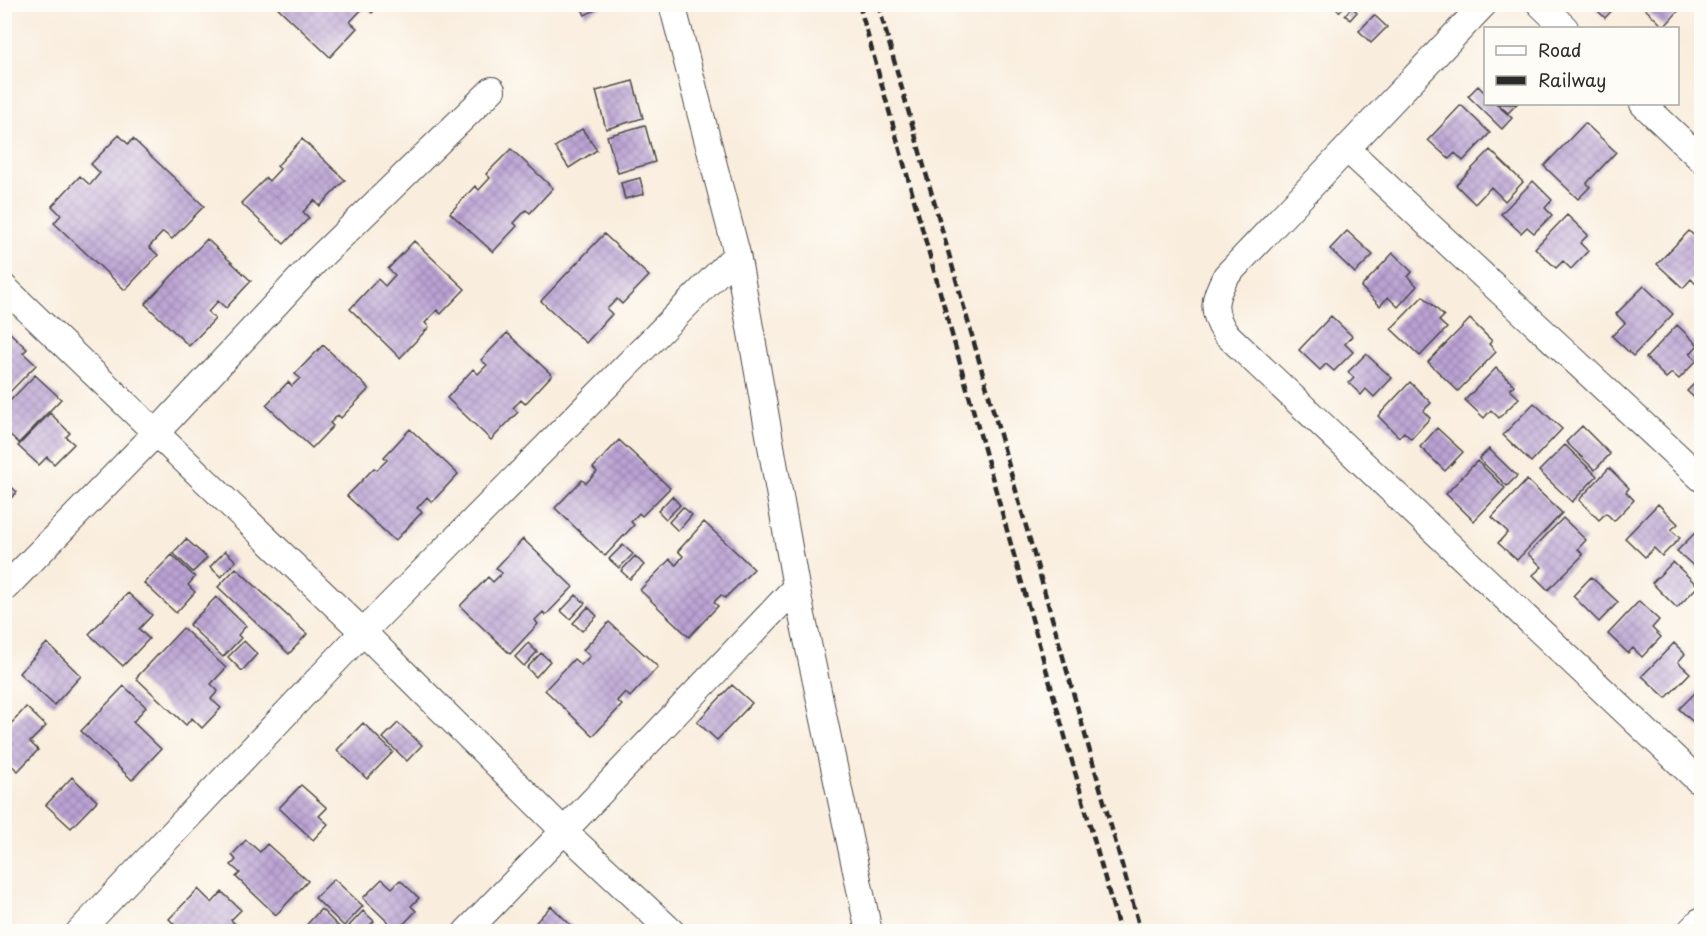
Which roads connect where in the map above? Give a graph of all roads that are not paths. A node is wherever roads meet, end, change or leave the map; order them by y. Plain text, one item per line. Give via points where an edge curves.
1 (672, 4) edge
2 (1484, 4) edge
3 (1540, 4) edge
4 (1564, 27) edge
5 (492, 90) dead end
6 (1643, 105) edge
7 (1347, 149) junction
8 (1701, 160) edge
9 (737, 254) junction
10 (4, 287) edge
11 (156, 433) junction
12 (1701, 478) edge
13 (796, 587) junction
14 (4, 590) edge
15 (363, 632) junction
16 (1701, 783) edge
17 (564, 831) junction
18 (1701, 924) edge
19 (79, 932) edge
20 (466, 932) edge
21 (672, 932) edge
22 (869, 932) edge
23 (1694, 932) edge

1 - 9 street
2 - 7 street
3 - 4 street
5 - 11 street via 315,262
6 - 8 street
7 - 12 street
7 - 16 street via 1226,276 1214,306 1218,321 1225,333
9 - 13 street
9 - 15 street
10 - 11 street
11 - 14 street
11 - 15 street
13 - 17 street
13 - 22 street
15 - 17 street
15 - 19 street
17 - 20 street
17 - 21 street
18 - 23 main road

